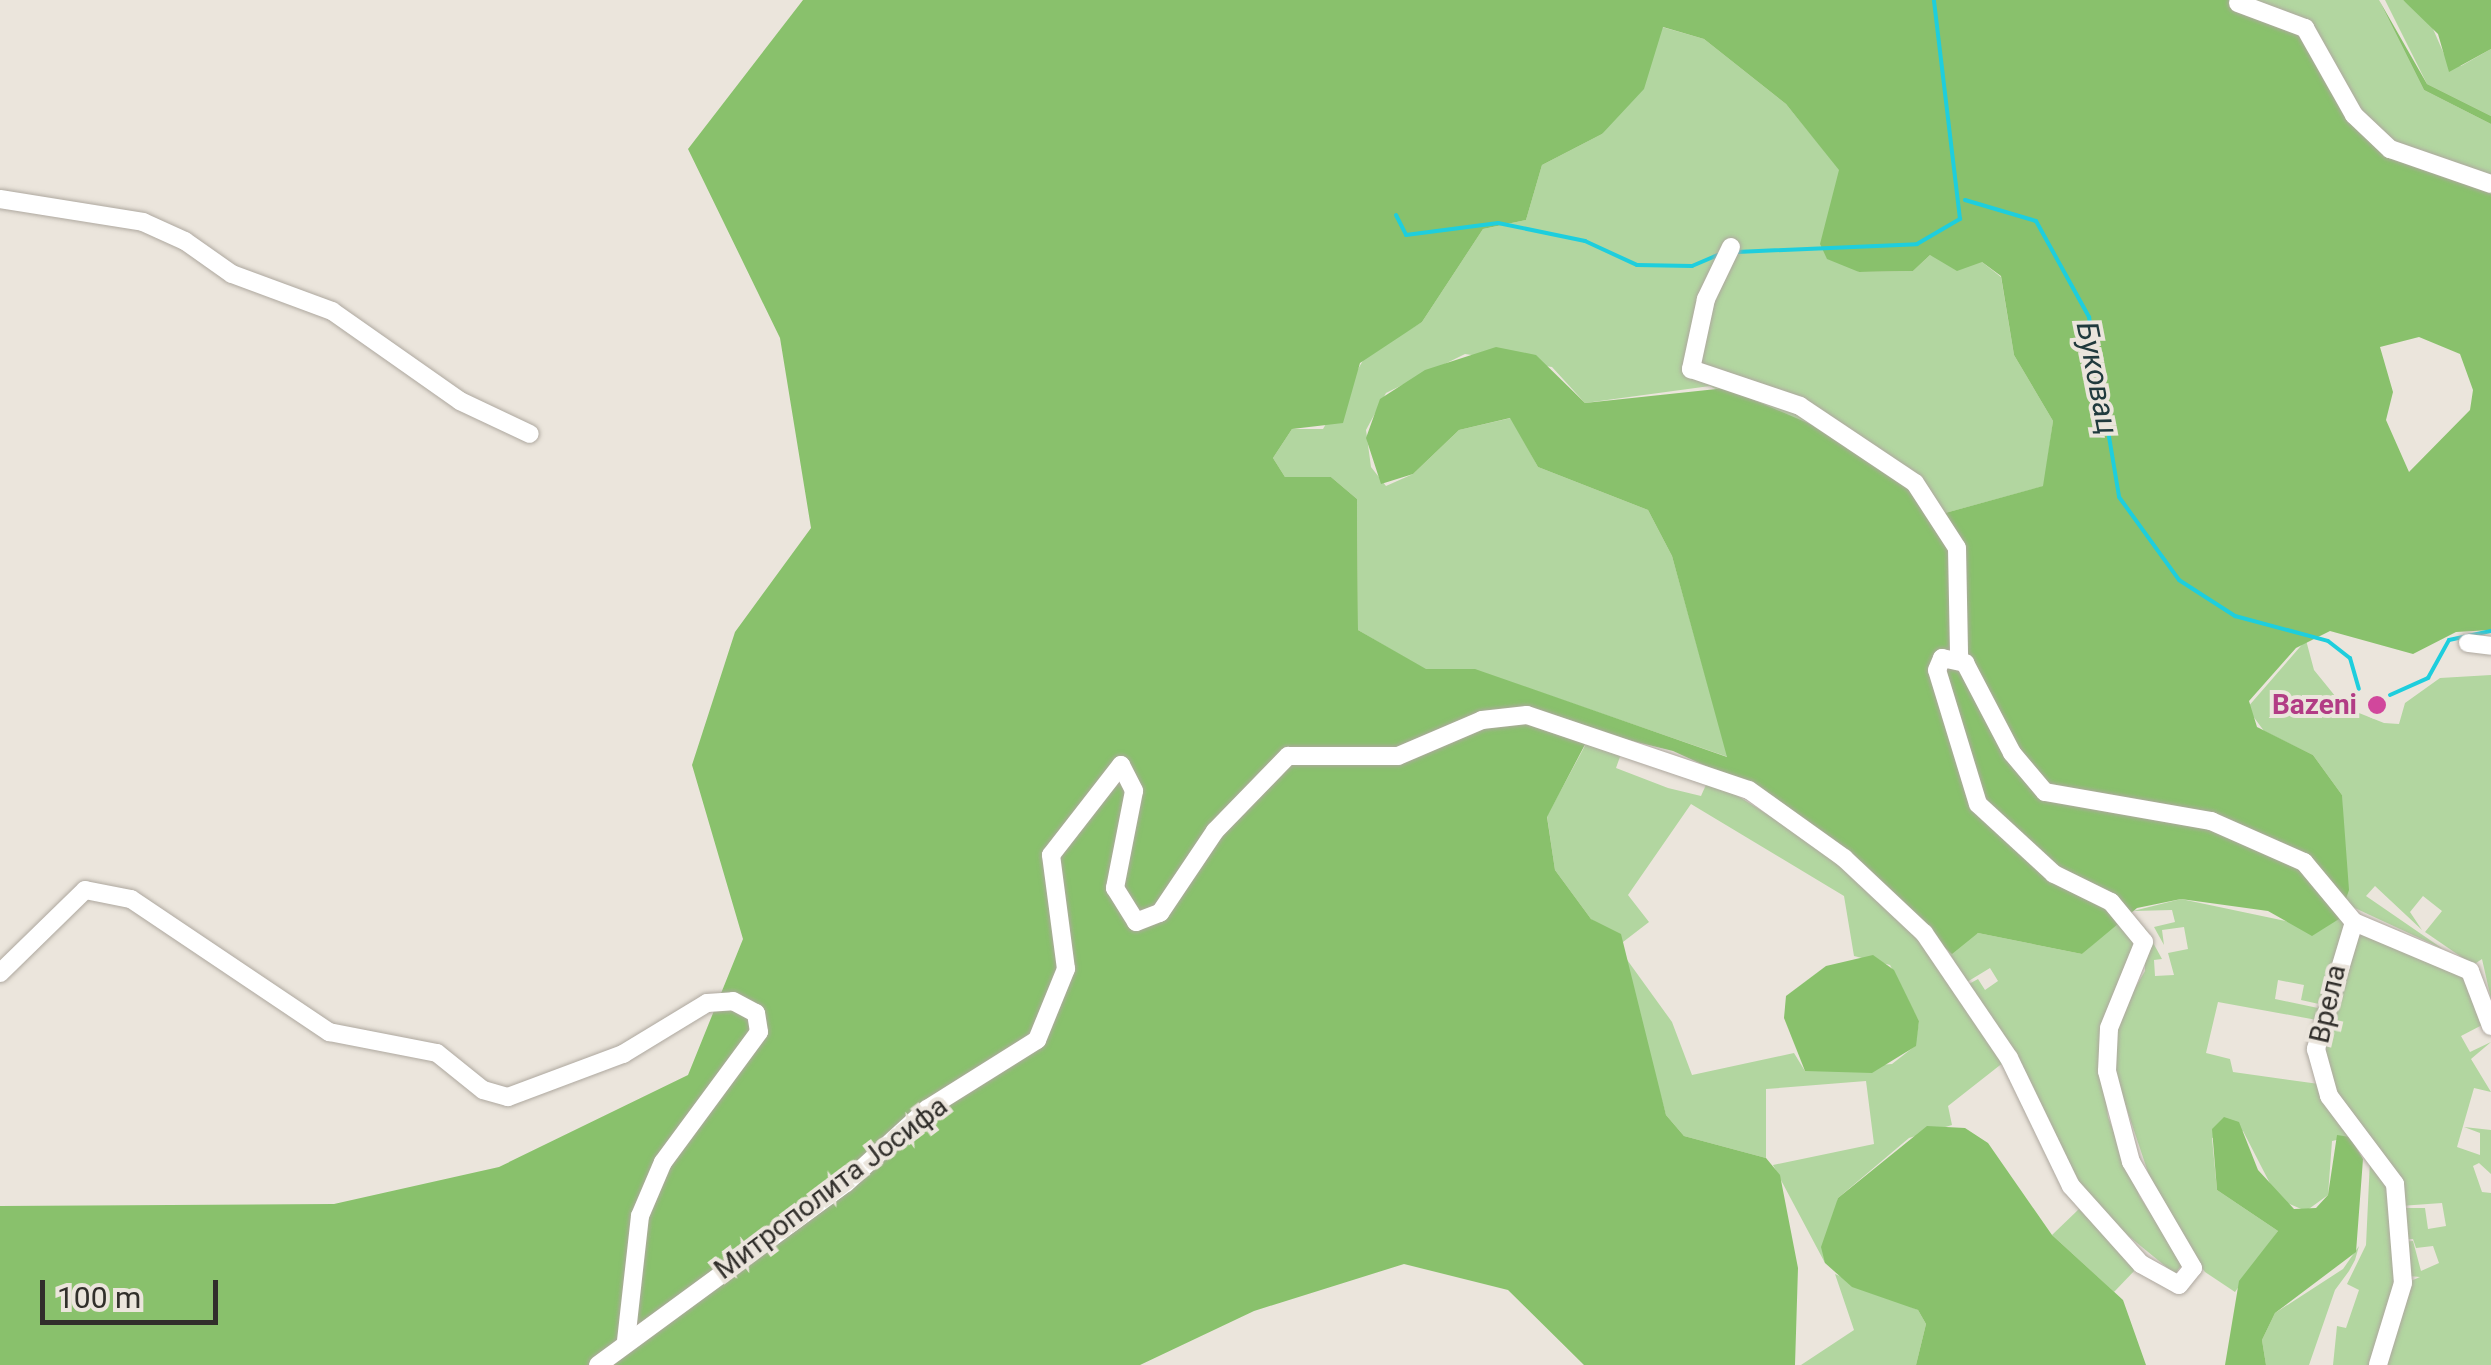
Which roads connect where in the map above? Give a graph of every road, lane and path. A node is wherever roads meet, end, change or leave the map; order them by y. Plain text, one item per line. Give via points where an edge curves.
1 (2238, 4) dead end
2 (2491, 184) edge
3 (0, 200) edge
4 (1729, 251) dead end
5 (530, 434) dead end
6 (2468, 643) dead end
7 (2491, 646) edge
8 (1960, 657) junction
9 (2354, 922) junction
10 (0, 973) edge
11 (2491, 1026) edge
12 (626, 1340) junction
13 (598, 1365) edge
14 (2378, 1365) edge

1 - 2 street via 2305,28 2354,115 2390,149
3 - 5 street via 143,222 185,240 232,274 332,310 460,401
4 - 8 street via 1698,324 1691,369 1800,406 1915,483 1957,548
6 - 7 street
8 - 9 street via 2012,753 2045,792 2211,821 2314,869
8 - 12 street, Митрополита Јосифа via 1948,654 1937,670 1978,804 2054,874 2111,902 2144,942 2109,1028 2107,1070 2146,1195 2191,1261 2185,1284 2158,1277 2094,1217 2050,1154 2010,1058 1947,962 1844,858 1787,810 1706,770 1510,714 1398,756 1279,760 1144,922 1122,914 1114,888 1134,779 1113,768 1050,855 1066,969 1037,1040 927,1109 846,1183
9 - 11 street via 2465,966
9 - 14 street, Врела via 2316,1049 2329,1096 2395,1184 2404,1283
10 - 12 street via 85,890 130,900 330,1032 438,1053 483,1090 508,1098 622,1054 707,1003 734,1001 756,1013 759,1032 662,1162 640,1216
12 - 13 street, Митрополита Јосифа

